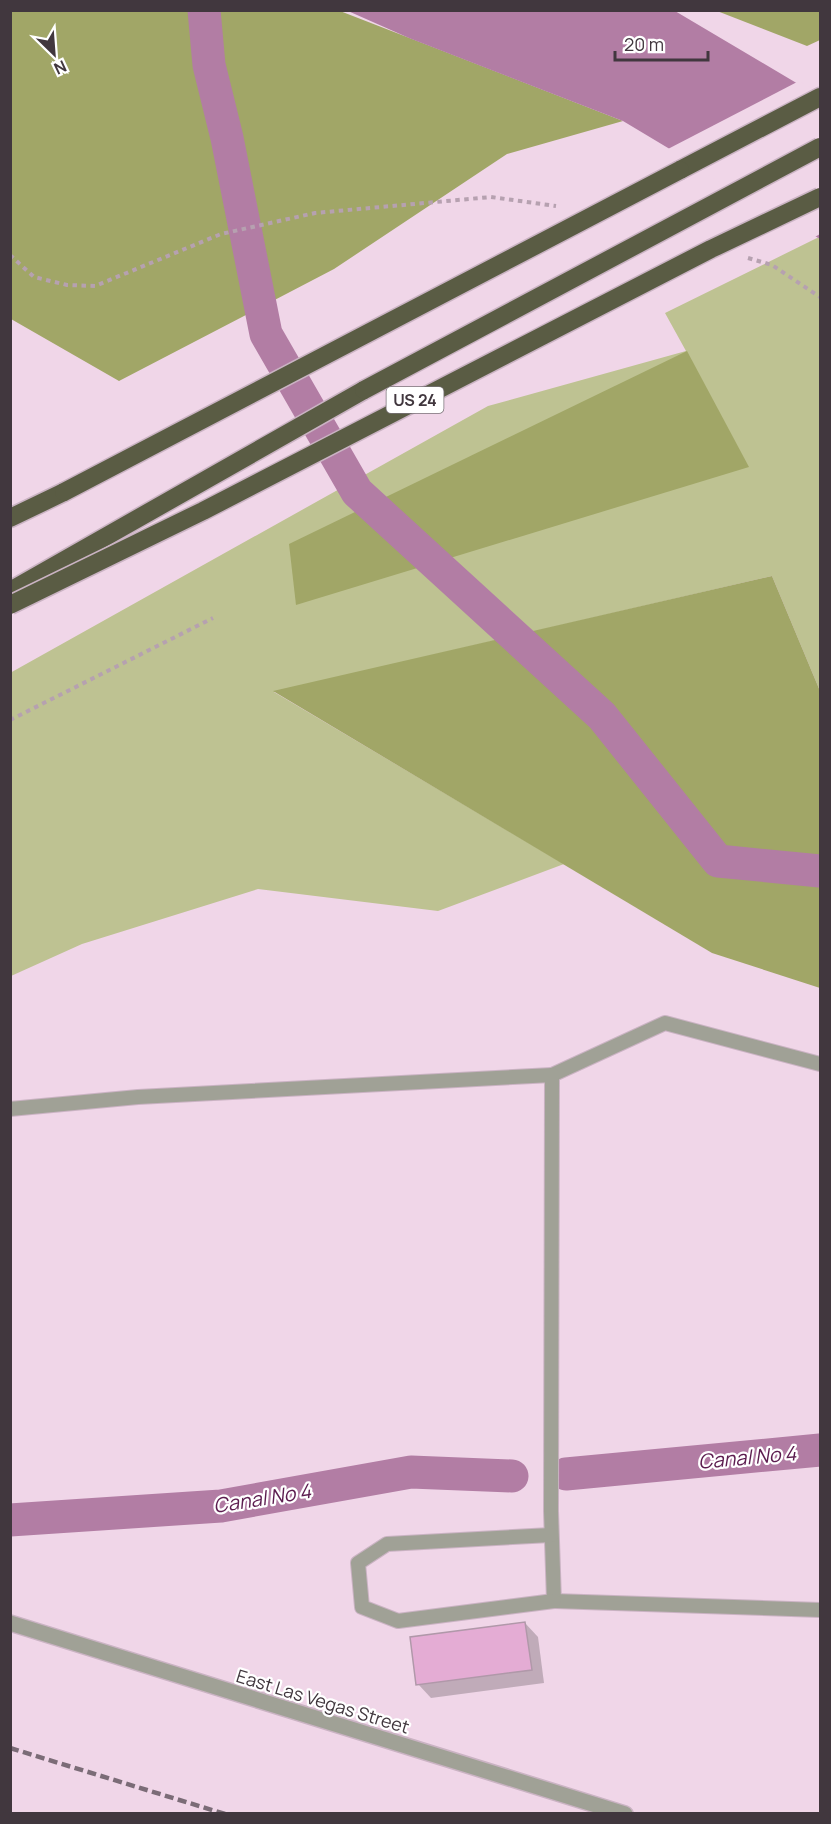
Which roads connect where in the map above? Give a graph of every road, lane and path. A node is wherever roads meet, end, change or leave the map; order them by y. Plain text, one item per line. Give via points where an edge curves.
1 (820, 97) edge
2 (820, 147) edge
3 (820, 197) edge
4 (269, 221) dead end
5 (10, 255) edge
6 (10, 518) edge
7 (10, 591) edge
8 (10, 605) edge
9 (213, 618) dead end
10 (10, 720) edge
11 (820, 1064) edge
12 (552, 1076) junction
13 (10, 1109) edge
14 (551, 1535) junction
15 (554, 1601) junction
16 (820, 1610) edge
17 (10, 1623) edge
18 (625, 1814) edge

1 - 6 highway, bridge
2 - 7 highway, bridge via 384,379
3 - 8 highway, US 24, bridge
4 - 5 path via 221,234 95,286 67,285 34,277
9 - 10 path
11 - 12 lane via 665,1023
12 - 13 lane via 138,1097
12 - 14 lane
14 - 15 lane
14 - 15 lane via 387,1544 358,1563 362,1607 398,1622
15 - 16 lane
17 - 18 street, East Las Vegas Street

